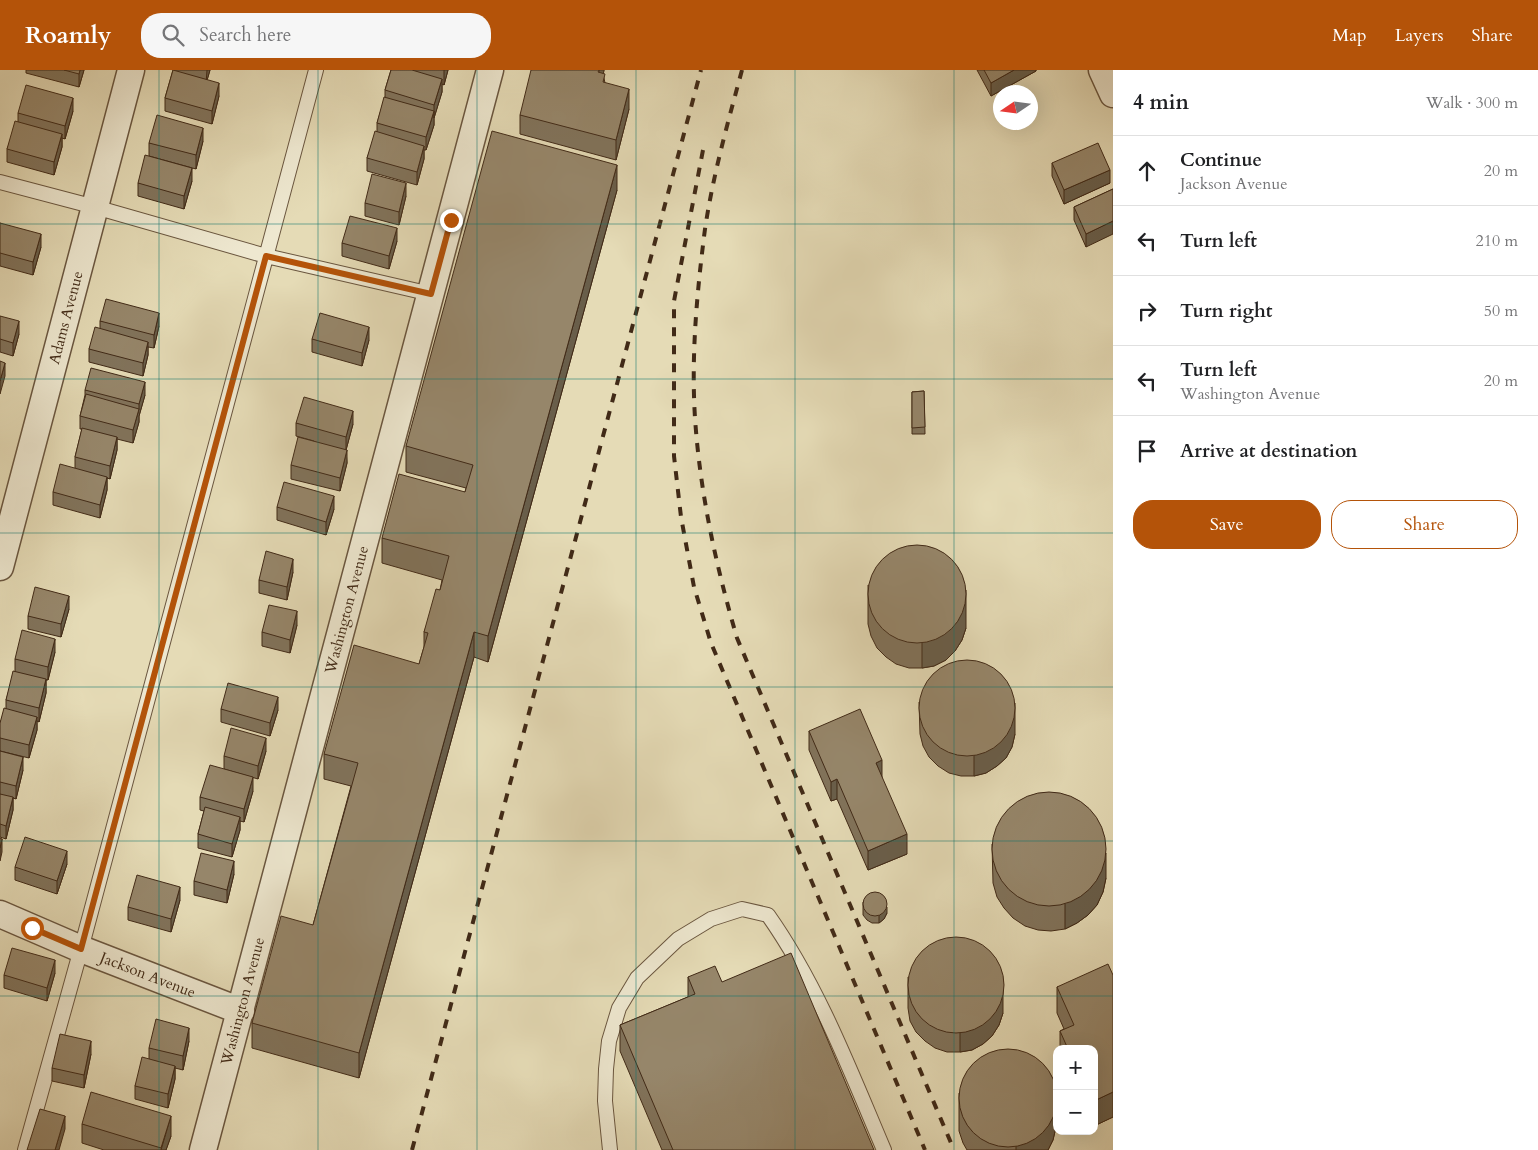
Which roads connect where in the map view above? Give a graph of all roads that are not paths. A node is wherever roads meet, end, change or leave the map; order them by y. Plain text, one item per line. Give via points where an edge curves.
1 (131, 70) edge
2 (316, 70) edge
3 (490, 70) edge
4 (1102, 70) edge
5 (1113, 94) edge
6 (0, 182) edge
7 (95, 207) junction
8 (266, 256) junction
9 (431, 294) junction
10 (0, 567) edge
11 (0, 914) edge
12 (81, 949) junction
13 (241, 1011) junction
14 (25, 1150) edge
15 (203, 1150) edge
16 (610, 1150) edge
17 (884, 1150) edge

1 - 7 street, Adams Avenue
2 - 8 lane
3 - 9 street, Washington Avenue
4 - 5 street
6 - 7 lane
7 - 8 lane
7 - 10 street, Adams Avenue
8 - 9 lane
8 - 12 lane
9 - 13 street, Washington Avenue
11 - 12 street, Jackson Avenue
12 - 13 street, Jackson Avenue
12 - 14 lane
13 - 15 street, Washington Avenue
16 - 17 lane via 605,1101 606,1069 609,1041 619,1008 638,978 678,939 711,920 742,909 768,915 782,936 811,987

